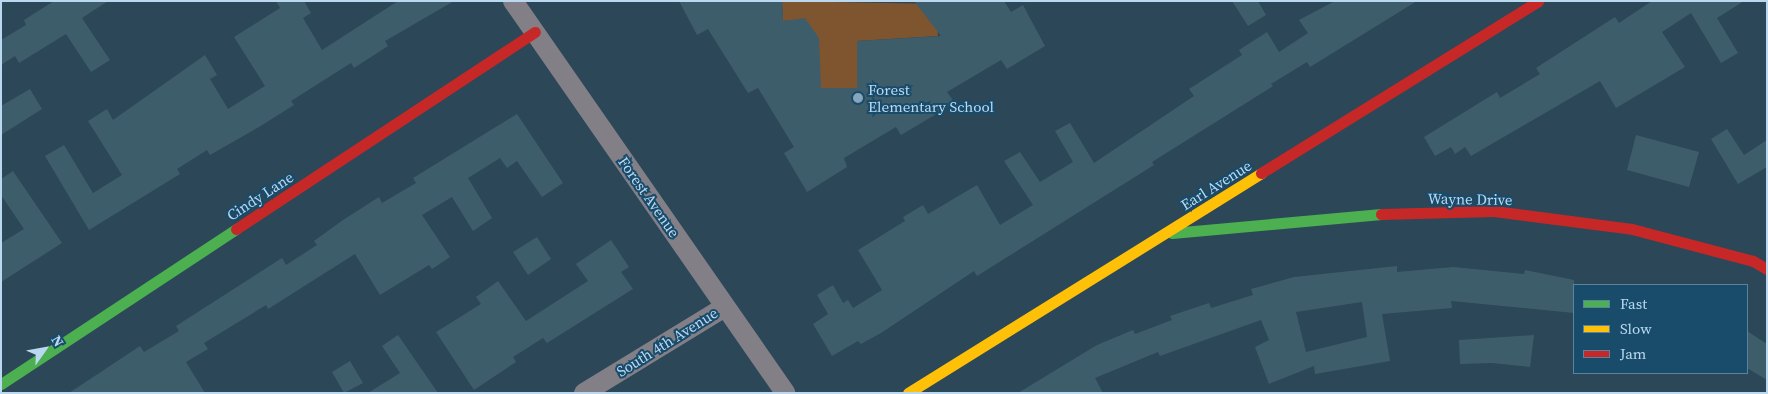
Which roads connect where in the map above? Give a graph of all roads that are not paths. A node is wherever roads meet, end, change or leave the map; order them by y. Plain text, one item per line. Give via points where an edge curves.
1 (513, 1) edge
2 (1538, 1) edge
3 (535, 32) junction
4 (1167, 234) junction
5 (1762, 261) edge
6 (725, 307) junction
7 (1, 384) edge
8 (584, 393) edge
9 (784, 393) edge
10 (908, 393) edge

1 - 3 street, Forest Avenue
2 - 4 street, Earl Avenue
3 - 6 street, Forest Avenue
3 - 7 street, Cindy Lane
4 - 5 street, Wayne Drive via 1356,215 1494,211 1632,229
4 - 10 street, Earl Avenue
6 - 8 street, South 4th Avenue
6 - 9 street, Forest Avenue

